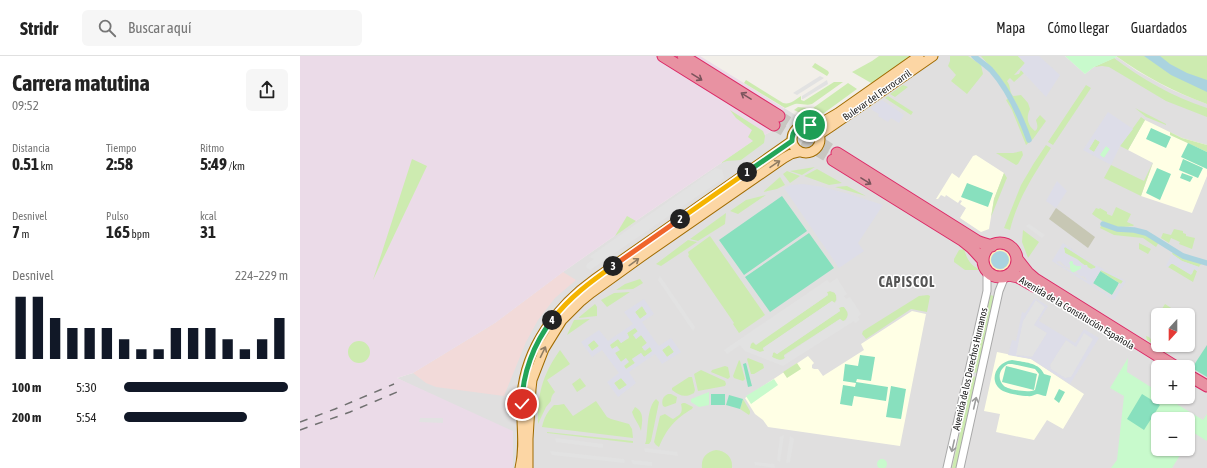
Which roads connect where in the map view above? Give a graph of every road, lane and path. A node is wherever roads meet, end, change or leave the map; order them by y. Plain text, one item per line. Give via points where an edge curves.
1 (664, 56) edge
2 (683, 56) edge
3 (919, 56) edge
4 (933, 56) edge
5 (817, 130) junction
6 (792, 141) junction
7 (799, 152) junction
8 (992, 246) junction
9 (1017, 259) junction
10 (985, 265) junction
11 (1006, 276) junction
12 (1154, 360) edge
13 (1165, 360) edge
14 (1195, 379) edge
15 (1195, 385) edge
16 (1207, 386) edge
17 (1207, 392) edge
18 (520, 468) edge
19 (528, 468) edge
20 (947, 468) edge
21 (960, 468) edge

1 -> 2 highway via 777,121
3 - 5 main road, Bulevar del Ferrocarril
4 - 5 main road, Bulevar del Ferrocarril via 832,126
5 - 6 main road via 801,125 793,133
5 - 7 main road via 821,142 819,147 811,153
6 - 7 main road
6 - 18 main road via 595,279 559,311 535,348 525,376 522,394
19 -> 7 main road via 532,380 544,349 562,320 580,302 636,261 780,161
8 - 9 highway via 1008,246
8 - 10 highway via 985,253
8 -> 10 highway via 977,241 835,157 962,240
9 - 11 highway via 1015,268
9 - 13 highway, Avenida de la Constitución Española via 1035,280
10 - 11 highway via 995,276
10 -> 20 street, Avenida de los Derechos Humanos via 987,292
11 - 12 highway, Avenida de la Constitución Española via 1023,279
21 -> 11 street, Avenida de los Derechos Humanos via 999,294
14 - 16 highway
15 - 17 highway

